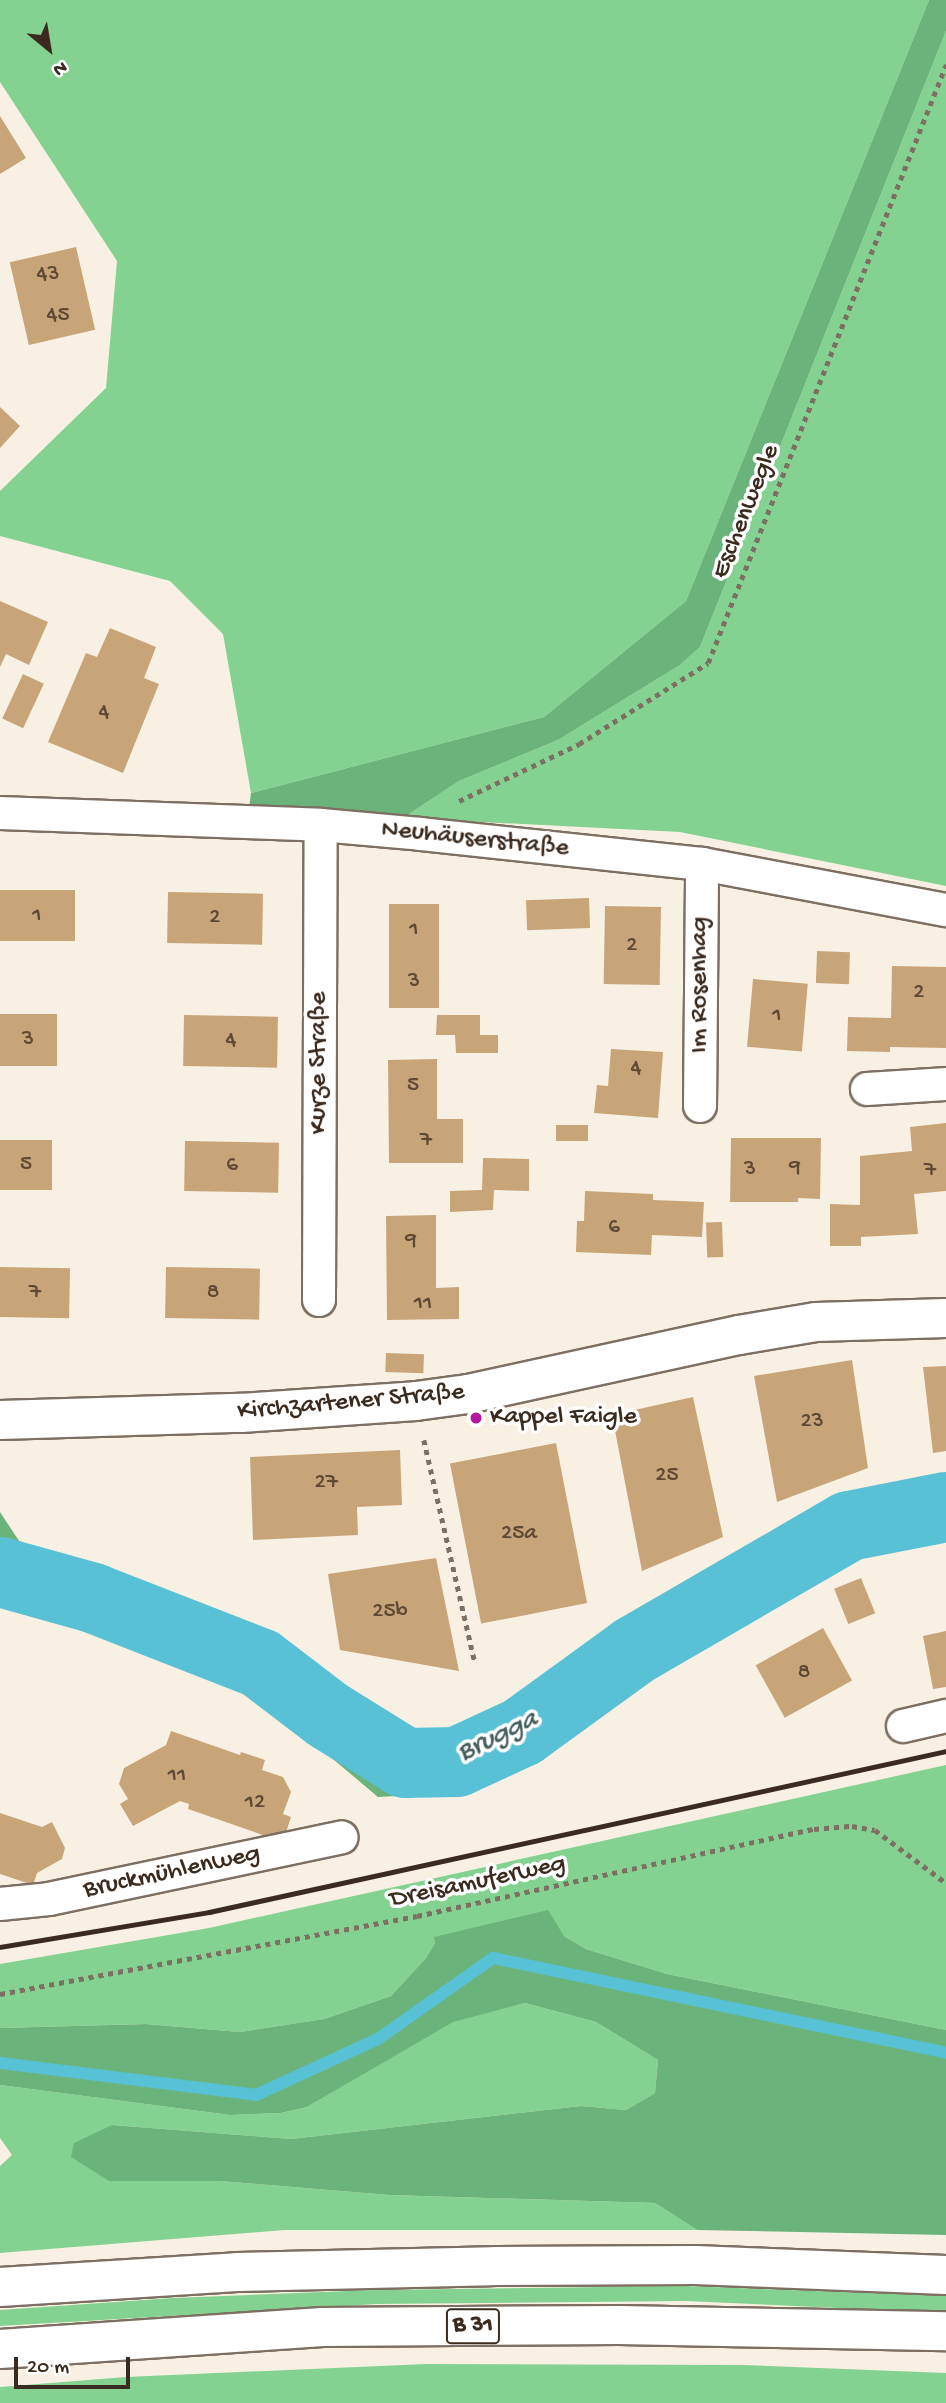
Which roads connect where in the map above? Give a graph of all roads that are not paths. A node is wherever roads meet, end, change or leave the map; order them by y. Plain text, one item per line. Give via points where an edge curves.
1 (0, 813) edge
2 (321, 825) junction
3 (702, 863) junction
4 (946, 910) edge
5 (946, 1084) edge
6 (867, 1089) dead end
7 (700, 1106) dead end
8 (319, 1300) dead end
9 (946, 1318) edge
10 (0, 1420) edge
11 (946, 1716) edge
12 (903, 1726) dead end
13 (342, 1837) dead end
14 (0, 1904) edge
15 (946, 2275) edge
16 (0, 2287) edge
17 (946, 2331) edge
18 (0, 2348) edge

1 - 2 street, Neuhäuserstraße
2 - 3 street, Neuhäuserstraße
2 - 8 street, Kurze Straße
3 - 4 street, Neuhäuserstraße
3 - 7 street, Im Rosenhag
5 - 6 street
9 - 10 main road, Kirchzartener Straße via 816,1322 415,1401 241,1413
11 - 12 street
13 - 14 street, Bruckmühlenweg via 49,1899
15 - 16 main road, B 31 via 695,2265 496,2266 237,2272
17 - 18 main road, B 31 via 619,2325 322,2327

